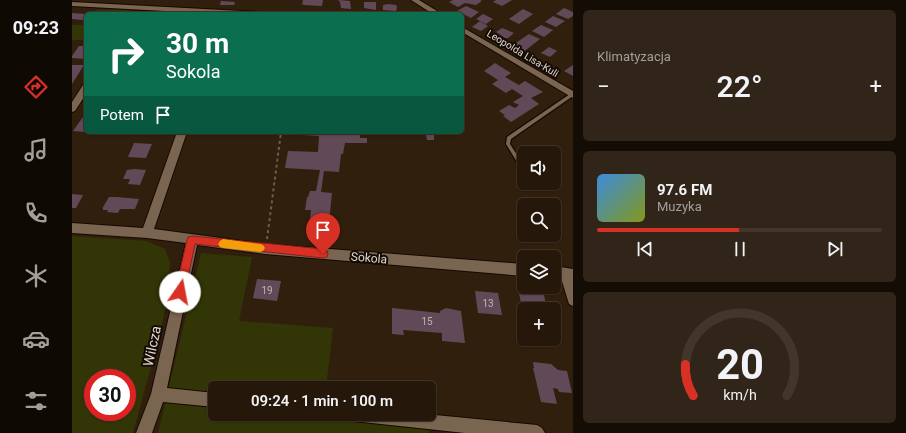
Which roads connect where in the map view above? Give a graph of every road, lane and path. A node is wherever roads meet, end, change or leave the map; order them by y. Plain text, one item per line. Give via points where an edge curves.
1 (414, 0) edge
2 (72, 4) edge
3 (134, 7) junction
4 (131, 12) edge
5 (209, 12) edge
6 (435, 12) edge
7 (464, 30) edge
8 (84, 89) edge
9 (72, 91) edge
10 (84, 91) edge
11 (573, 95) edge
12 (72, 109) edge
13 (181, 134) edge
14 (281, 134) edge
15 (517, 158) edge
16 (72, 228) edge
17 (147, 233) junction
18 (192, 240) junction
19 (266, 248) junction
20 (517, 269) edge
21 (564, 273) edge
22 (573, 300) edge
23 (158, 394) junction
24 (208, 399) edge
25 (421, 421) edge
26 (144, 433) edge
27 (537, 433) edge

1 - 6 street
2 - 3 street
3 - 4 street
3 - 5 street
7 - 11 street, Leopolda Lisa-Kuli
8 - 9 street
10 - 12 street
11 - 15 lane via 509,138 508,144
13 - 17 street
14 - 19 path
16 - 17 street, Sokola
17 - 18 street, Sokola
18 - 19 street, Sokola
18 - 23 street, Wilcza
19 - 20 street, Sokola
21 - 22 street
23 - 24 street
23 - 26 street, Wilcza
25 - 27 street

